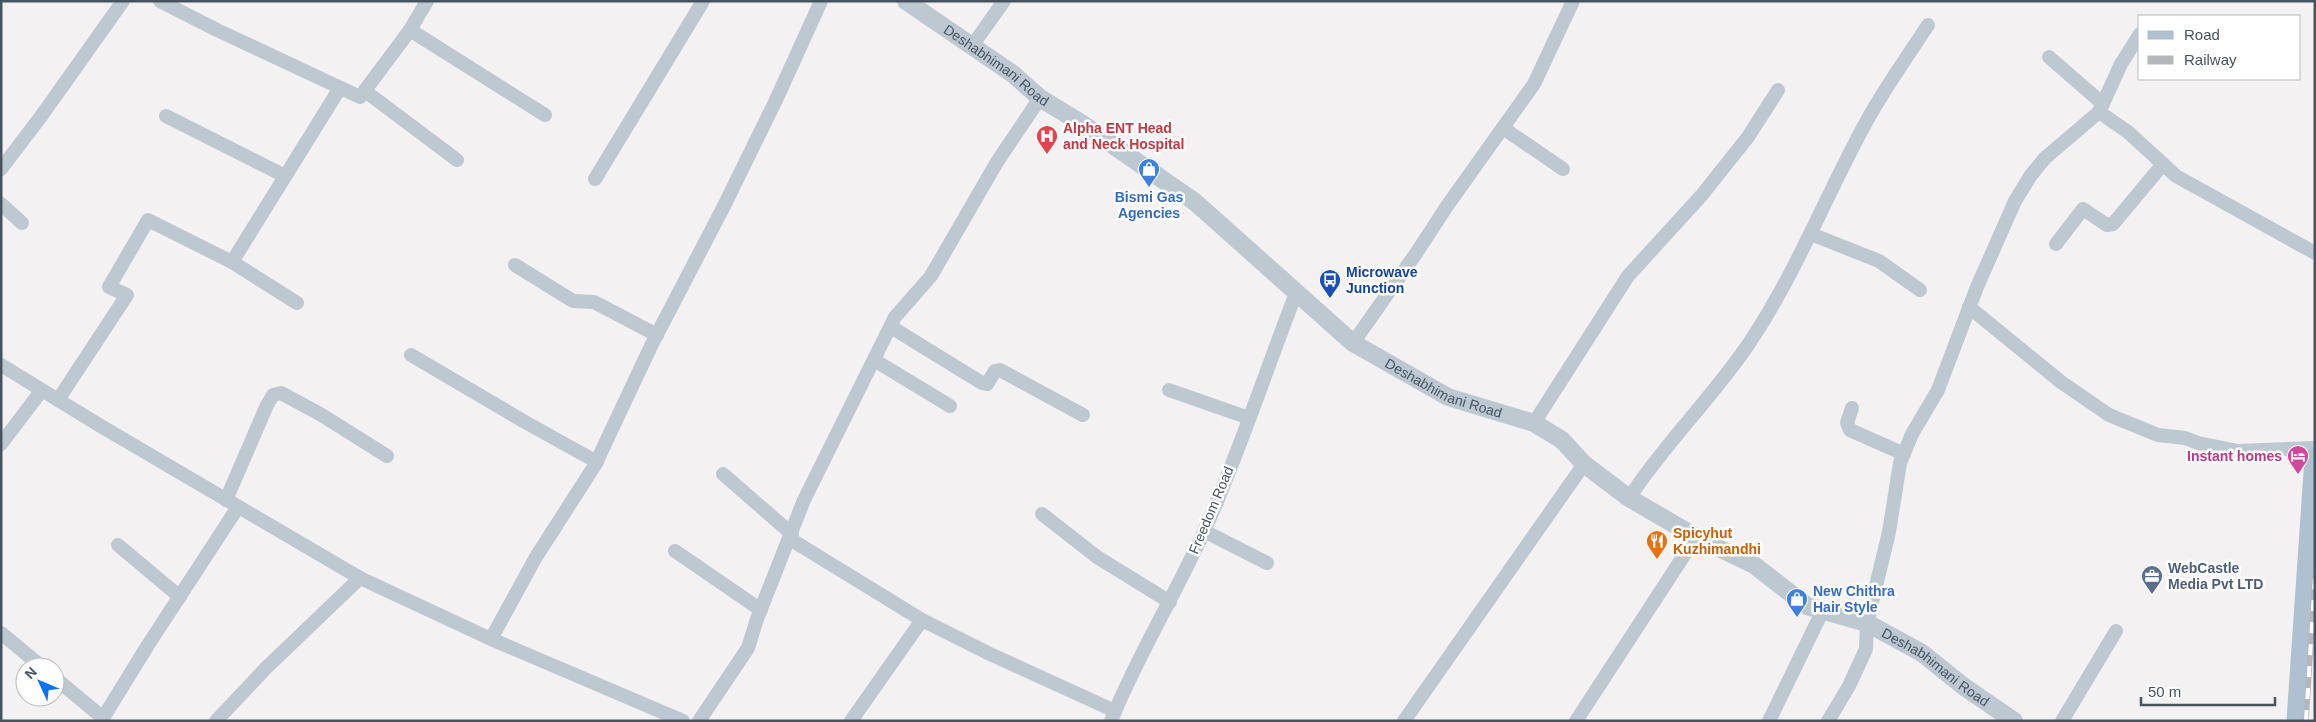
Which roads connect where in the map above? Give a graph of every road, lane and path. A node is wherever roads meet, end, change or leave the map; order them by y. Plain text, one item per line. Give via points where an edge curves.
1 (123, 1) edge
2 (160, 1) edge
3 (427, 1) edge
4 (703, 1) edge
5 (821, 1) edge
6 (906, 1) edge
7 (1004, 1) edge
8 (1572, 1) edge
9 (1928, 25) dead end
10 (410, 30) junction
11 (2138, 37) edge
12 (972, 46) junction
13 (2049, 57) dead end
14 (340, 88) junction
15 (1778, 90) dead end
16 (365, 91) junction
17 (1040, 98) junction
18 (2101, 108) junction
19 (545, 115) dead end
20 (166, 116) dead end
21 (1503, 128) junction
22 (457, 160) dead end
23 (2163, 164) junction
24 (1, 169) edge
25 (1563, 169) dead end
26 (285, 176) junction
27 (595, 179) dead end
28 (1, 204) edge
29 (22, 223) dead end
30 (1811, 234) junction
31 (2056, 244) dead end
32 (2315, 253) edge
33 (232, 262) junction
34 (515, 265) dead end
35 (1920, 290) dead end
36 (1296, 293) junction
37 (297, 303) dead end
38 (1969, 307) junction
39 (891, 327) junction
40 (657, 335) junction
41 (1353, 343) junction
42 (411, 355) dead end
43 (874, 360) junction
44 (1, 365) edge
45 (42, 390) junction
46 (1169, 390) dead end
47 (58, 400) junction
48 (950, 406) dead end
49 (1852, 408) dead end
50 (1083, 415) dead end
51 (1248, 418) junction
52 (1534, 423) junction
53 (1, 444) edge
54 (2315, 448) edge
55 (1904, 454) junction
56 (387, 456) dead end
57 (2315, 458) edge
58 (597, 462) junction
59 (1584, 464) junction
60 (723, 474) dead end
61 (1629, 498) junction
62 (232, 504) junction
63 (1042, 514) dead end
64 (1204, 532) junction
65 (791, 536) junction
66 (1696, 537) junction
67 (118, 545) dead end
68 (676, 552) dead end
69 (1267, 563) dead end
70 (360, 578) junction
71 (180, 597) junction
72 (1170, 602) junction
73 (761, 610) junction
74 (1823, 610) junction
75 (922, 620) junction
76 (1867, 623) junction
77 (2116, 631) dead end
78 (1, 633) edge
79 (491, 639) junction
80 (30, 657) edge
81 (65, 687) edge
82 (1113, 716) edge
83 (104, 720) edge
84 (216, 721) edge
85 (683, 721) edge
86 (699, 721) edge
87 (851, 721) edge
88 (1404, 721) edge
89 (1576, 721) edge
90 (1769, 721) edge
91 (1828, 721) edge
92 (2014, 721) edge
93 (2062, 721) edge
94 (2297, 721) edge

1 - 24 street
2 - 14 street
3 - 10 street
4 - 27 street
5 - 40 street via 724,206
6 - 12 street, Deshabhimani Road
7 - 12 street
8 - 21 street via 1534,84
9 - 30 street via 1857,138
10 - 16 street
10 - 19 street
11 - 18 street via 2121,64
12 - 17 street, Deshabhimani Road via 1013,74
13 - 18 street
14 - 16 street via 360,97
14 - 26 street
15 - 52 street via 1748,137 1701,196 1628,276
16 - 22 street
17 - 36 street, Deshabhimani Road via 1195,202
17 - 39 street via 997,162 931,276 895,317
18 - 23 street
18 - 38 street via 2045,158 2031,175 2015,201
20 - 26 street
21 - 25 street
21 - 41 street
23 - 31 street via 2113,224 2107,225 2083,209
23 - 32 street via 2176,176
26 - 33 street
28 - 29 street
30 - 35 street via 1879,261
30 - 61 street via 1750,343
33 - 37 street
33 - 47 street via 148,220 109,287 127,295
34 - 40 street via 573,301 594,302
36 - 41 street, Deshabhimani Road
36 - 51 street, Freedom Road
38 - 54 street via 2060,382 2109,416 2158,434 2238,450
38 - 55 street via 1938,390
39 - 43 street
39 - 50 street via 982,384 988,384 995,371 1000,370
40 - 58 street
41 - 52 street, Deshabhimani Road via 1448,397
42 - 58 street
43 - 48 street
43 - 65 street via 804,500
44 - 45 street
45 - 47 street
45 - 53 street
46 - 51 street
47 - 62 street
49 - 55 street via 1847,423 1850,430
51 - 64 street, Freedom Road
52 - 59 street, Deshabhimani Road via 1562,440
55 - 76 street via 1890,532
56 - 62 street via 280,393 273,396 267,405
57 - 94 main road
58 - 79 street via 536,557
59 - 61 street, Deshabhimani Road
59 - 88 street
60 - 65 street
61 - 66 street, Deshabhimani Road
62 - 70 street
62 - 71 street
63 - 72 street via 1097,557
64 - 69 street
64 - 72 street, Freedom Road
65 - 73 street
65 - 75 street
66 - 74 street, Deshabhimani Road via 1754,565 1807,606
66 - 89 street
67 - 71 street
68 - 73 street
70 - 79 street
70 - 84 street
71 - 83 street
72 - 82 street, Freedom Road
73 - 86 street via 748,648
74 - 76 street, Deshabhimani Road
74 - 90 street
75 - 82 street
75 - 87 street
76 - 91 street via 1866,649
76 - 92 street, Deshabhimani Road via 1922,653
77 - 93 street
78 - 80 street
79 - 85 street
81 - 83 street

